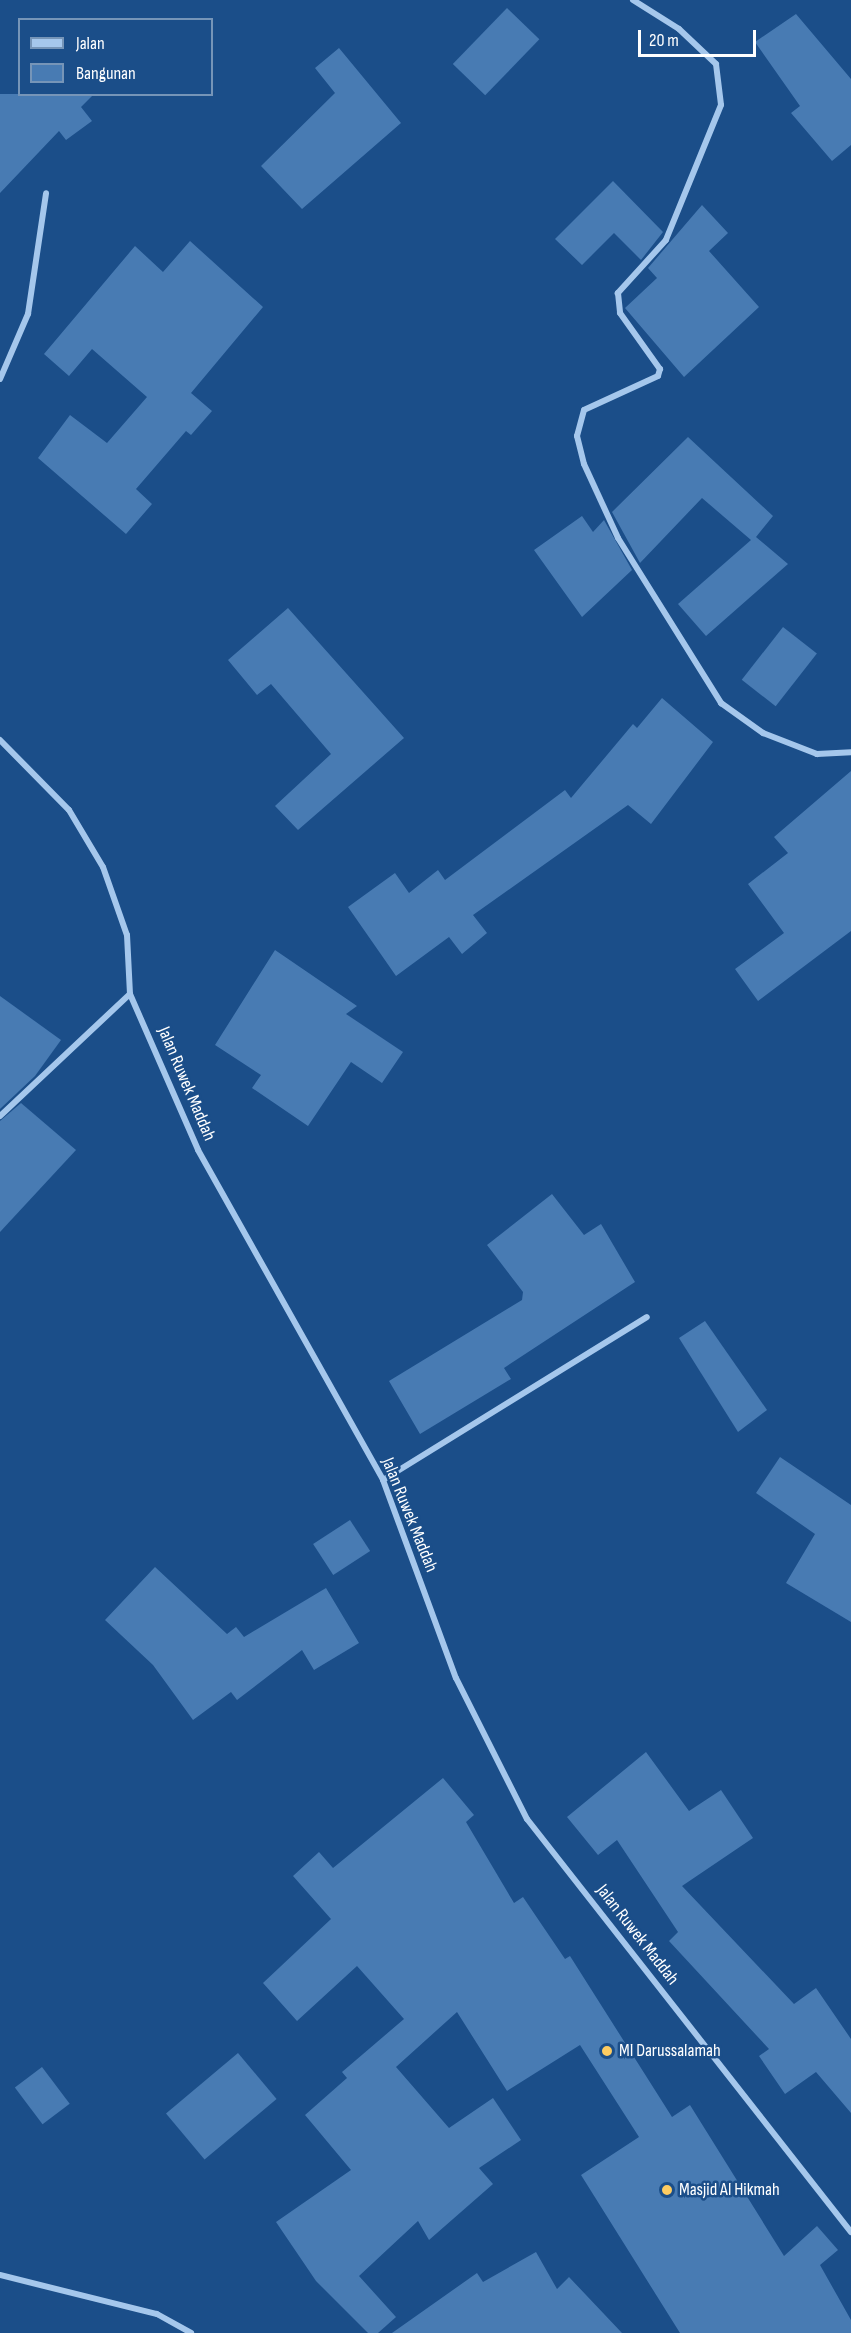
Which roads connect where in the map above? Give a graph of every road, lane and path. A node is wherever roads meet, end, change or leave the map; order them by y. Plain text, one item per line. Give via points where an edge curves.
1 (633, 0) edge
2 (46, 193) dead end
3 (0, 379) edge
4 (0, 740) edge
5 (851, 752) edge
6 (130, 994) junction
7 (0, 1116) edge
8 (646, 1317) dead end
9 (383, 1480) junction
10 (851, 2232) edge
11 (0, 2275) edge
12 (191, 2333) edge

1 - 5 street via 679,29 716,64 721,105 666,240 618,293 620,313 660,369 658,376 584,410 578,436 584,464 618,538 721,703 764,733 817,754
2 - 3 street via 28,314
4 - 6 street, Jalan Ruwek Maddah via 69,810 103,867 127,935
6 - 7 street
6 - 9 street, Jalan Ruwek Maddah via 198,1150
8 - 9 street
9 - 10 street, Jalan Ruwek Maddah via 456,1678 527,1819
11 - 12 street via 157,2314

